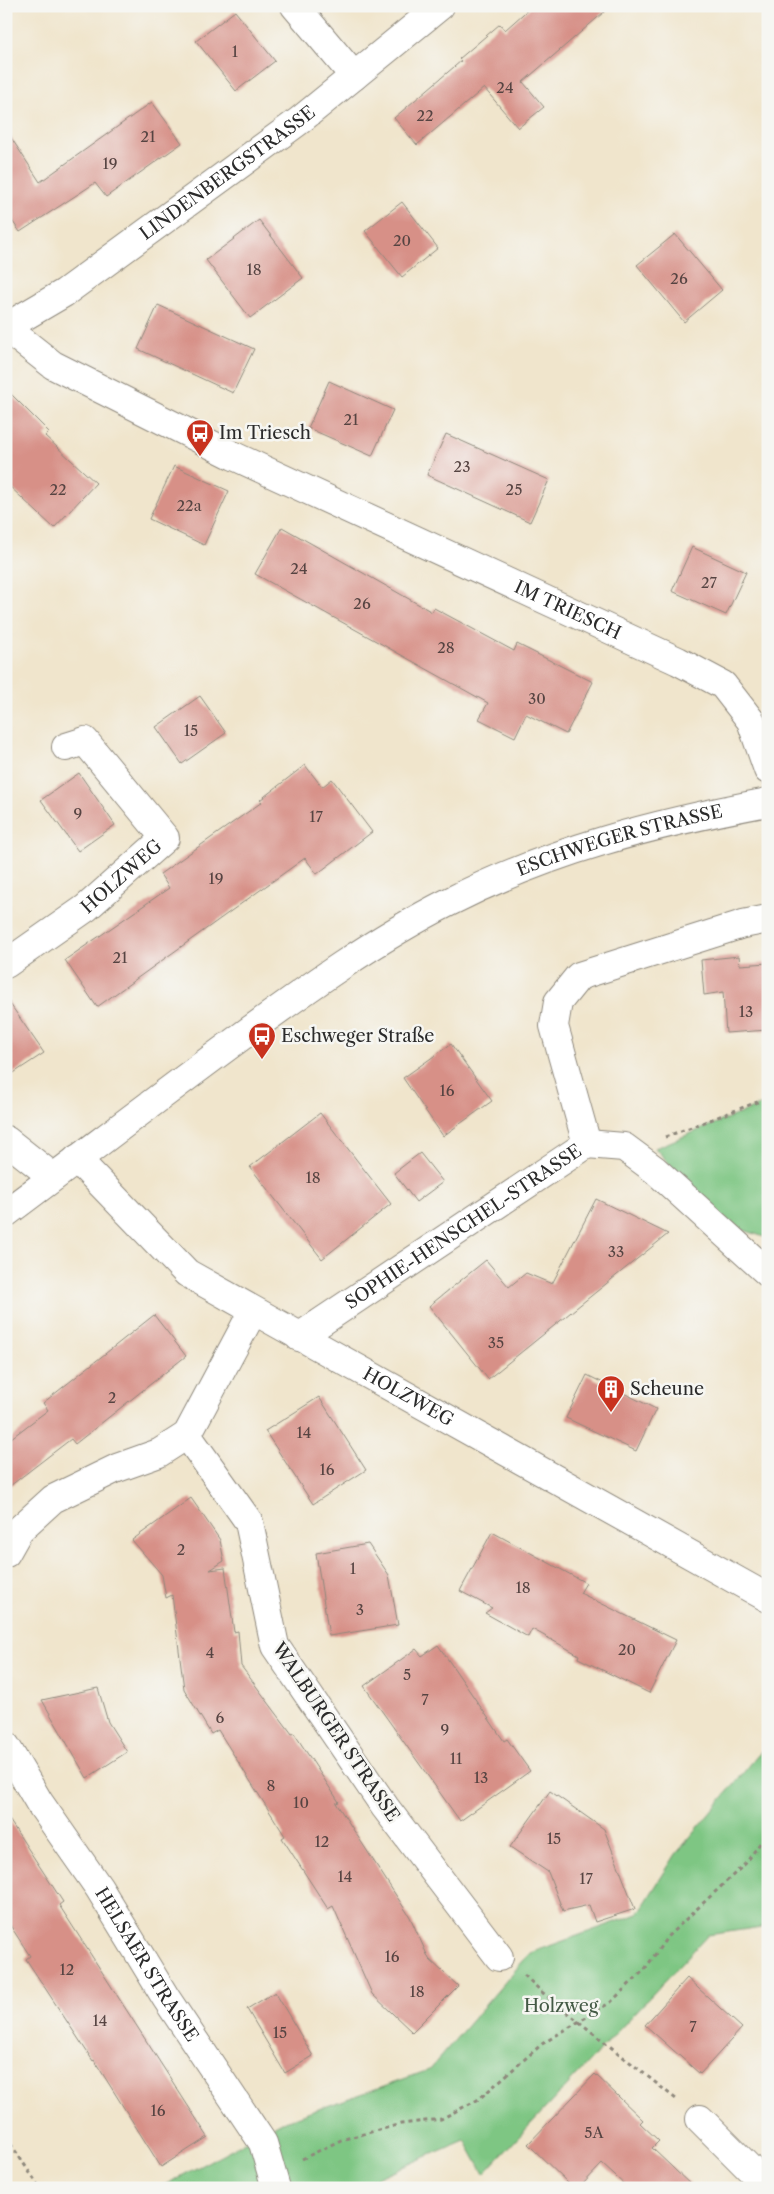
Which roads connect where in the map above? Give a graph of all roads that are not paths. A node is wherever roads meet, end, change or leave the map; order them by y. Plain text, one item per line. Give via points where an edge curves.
1 (295, 6) edge
2 (440, 6) edge
3 (354, 76) junction
4 (6, 328) edge
5 (66, 747) dead end
6 (768, 770) edge
7 (768, 802) edge
8 (768, 919) edge
9 (6, 964) edge
10 (6, 1140) edge
11 (587, 1144) junction
12 (77, 1159) junction
13 (54, 1178) junction
14 (6, 1213) edge
15 (768, 1273) edge
16 (253, 1311) junction
17 (299, 1337) junction
18 (187, 1435) junction
19 (6, 1553) edge
20 (768, 1598) edge
21 (6, 1746) edge
22 (499, 1957) road end
23 (700, 2119) road end
24 (758, 2177) edge
25 (276, 2186) edge

1 - 3 street
2 - 3 street, LINDENBERGSTRASSE
3 - 4 street, LINDENBERGSTRASSE via 299,121 64,293
4 - 6 street, IM TRIESCH via 54,365 234,456 678,661 723,685 750,721
5 - 9 street, HOLZWEG via 85,741 165,838 86,908
7 - 12 street, ESCHWEGER STRASSE via 696,815 605,838 529,866 449,902 335,969
8 - 11 street via 580,976 558,1002 554,1026
10 - 13 street
11 - 15 street, SOPHIE-HENSCHEL-STRASSE via 624,1147 630,1151
11 - 17 street, SOPHIE-HENSCHEL-STRASSE
12 - 13 street, ESCHWEGER STRASSE
12 - 16 street, HOLZWEG via 187,1273
13 - 14 street, ESCHWEGER STRASSE
16 - 17 street, HOLZWEG
16 - 18 street
17 - 20 street, HOLZWEG
18 - 19 street via 159,1453 117,1468 54,1499 19,1530
18 - 22 street, WALBURGER STRASSE via 249,1522 275,1646 385,1807
21 - 25 street, HELSAER STRASSE via 39,1802 99,1888 166,1998 262,2143
23 - 24 street

